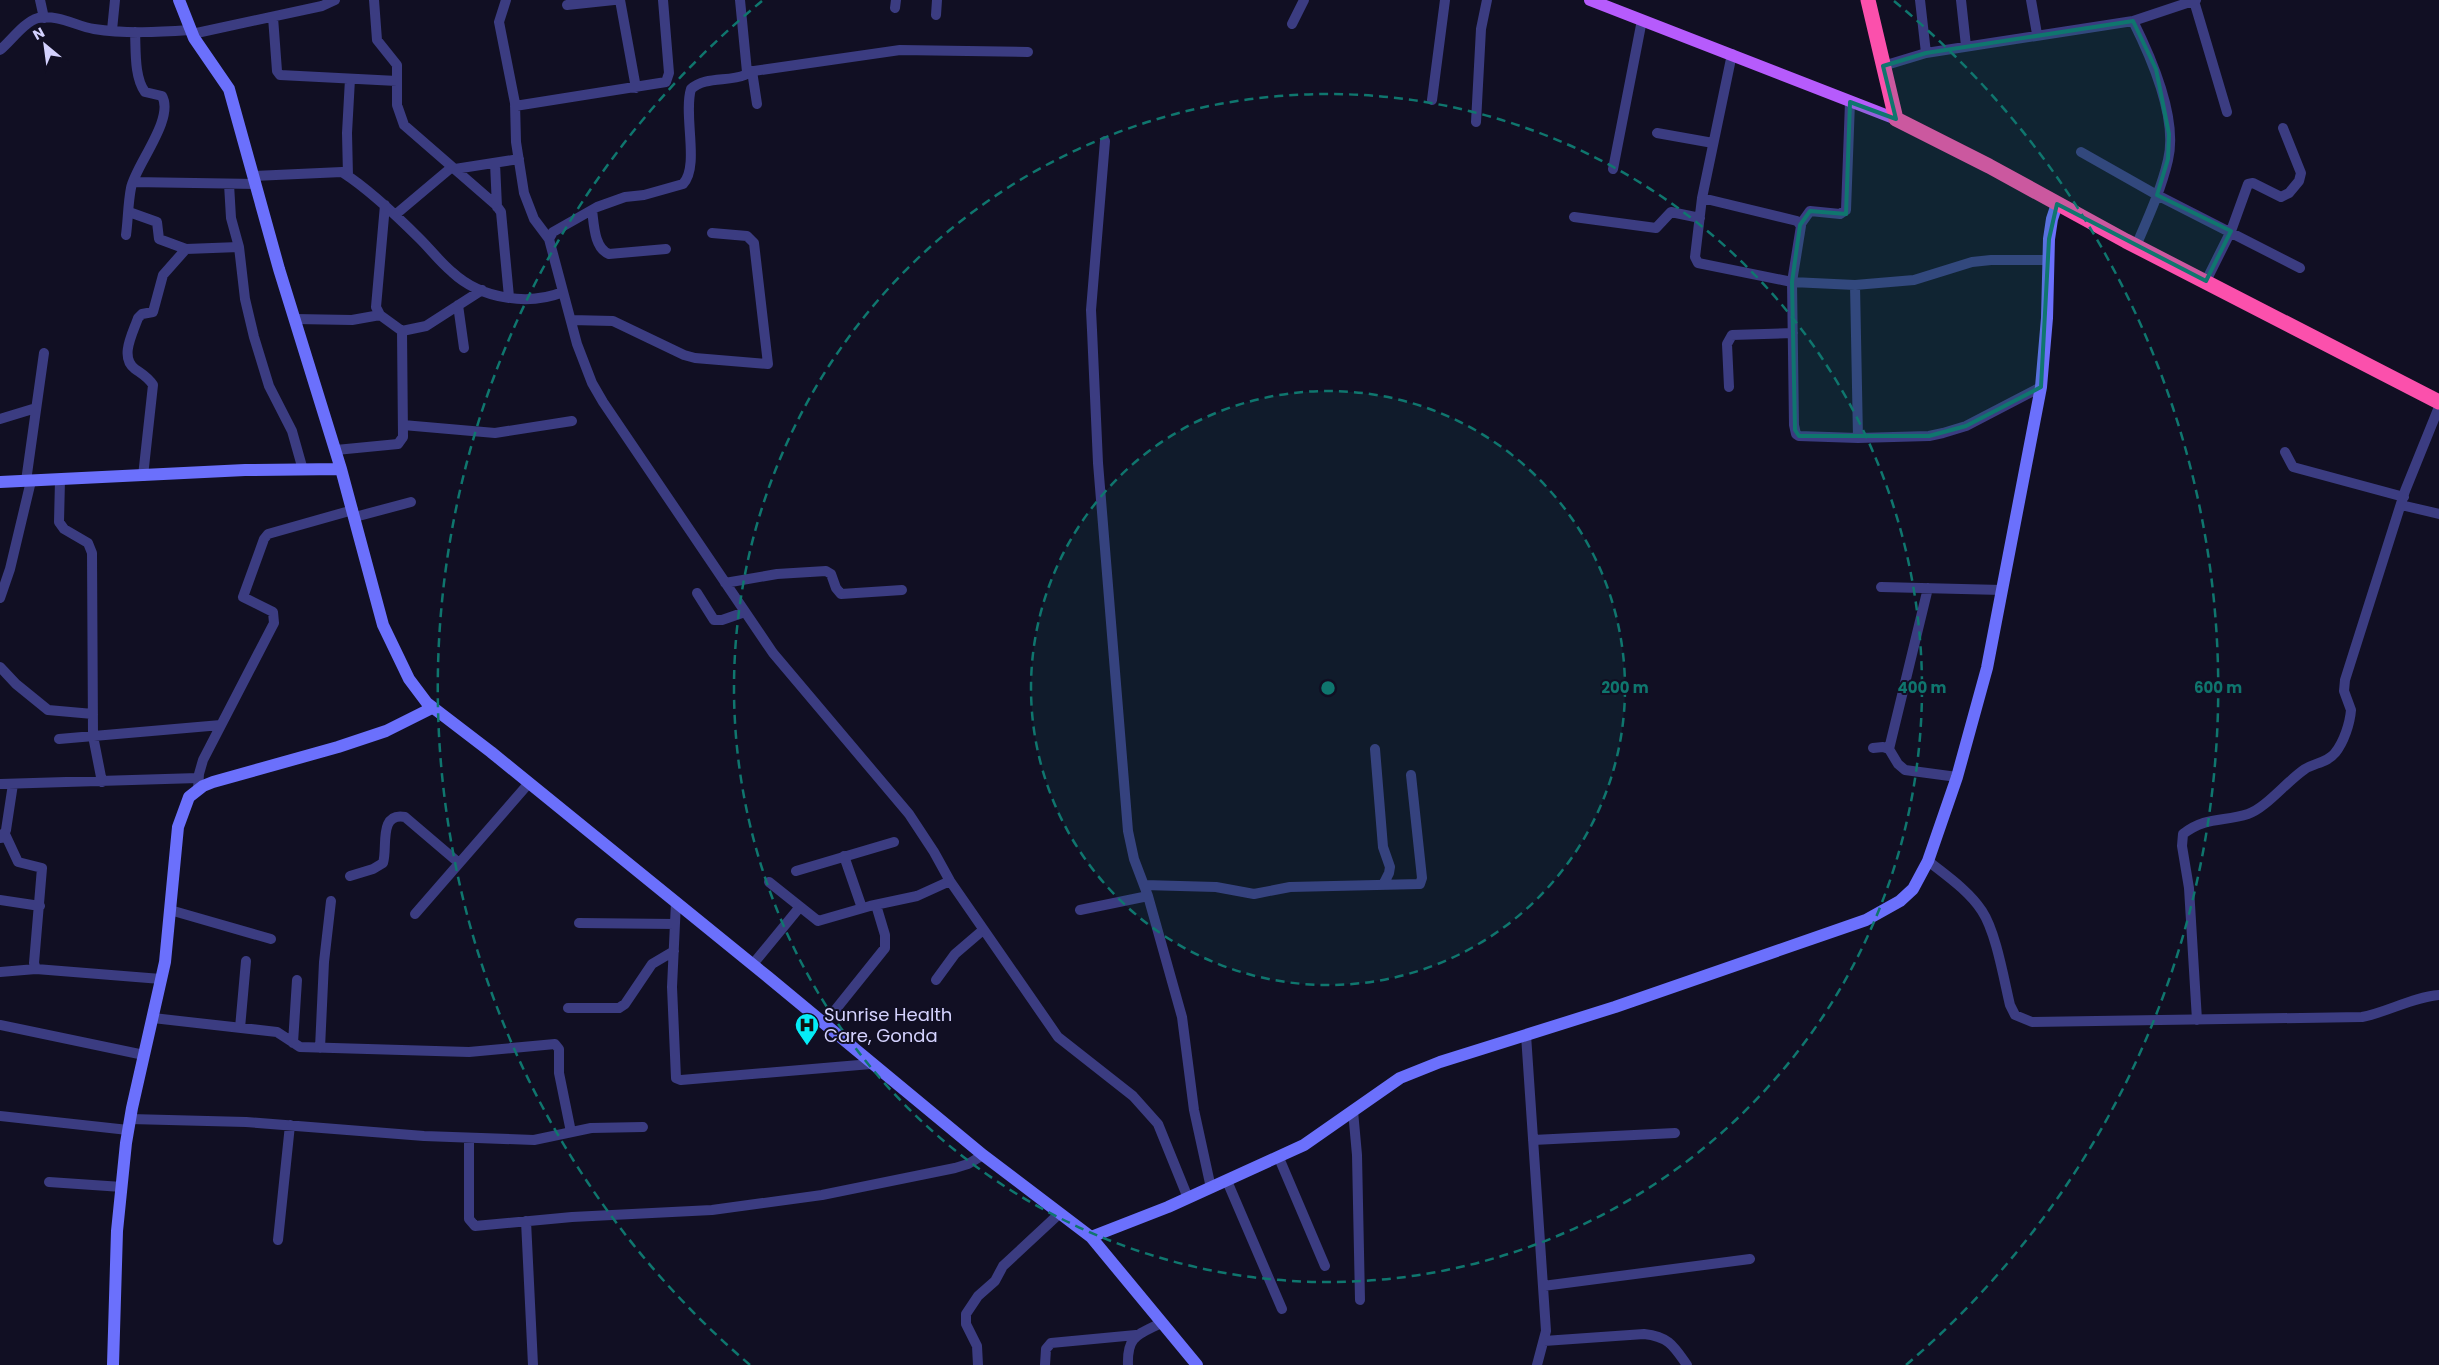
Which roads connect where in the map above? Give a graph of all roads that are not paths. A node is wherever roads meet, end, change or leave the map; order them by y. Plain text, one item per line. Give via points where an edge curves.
1 (40, 0) edge
2 (115, 0) edge
3 (179, 0) edge
4 (335, 0) edge
5 (374, 0) edge
6 (506, 0) edge
7 (614, 0) edge
8 (620, 0) edge
9 (663, 0) edge
10 (740, 0) edge
11 (937, 0) edge
12 (1304, 0) edge
13 (1445, 0) edge
14 (1488, 0) edge
15 (1590, 0) edge
16 (1868, 0) edge
17 (1920, 0) edge
18 (1961, 0) edge
19 (2031, 0) edge
20 (2195, 0) edge
21 (567, 5) dead end
22 (936, 15) dead end
23 (273, 17) junction
24 (44, 18) junction
25 (1642, 20) junction
26 (2132, 20) junction
27 (1292, 24) dead end
28 (112, 30) junction
29 (134, 32) junction
30 (191, 32) junction
31 (2037, 34) junction
32 (1966, 46) junction
33 (0, 50) edge
34 (1028, 52) dead end
35 (1732, 54) junction
36 (1926, 54) junction
37 (1883, 66) junction
38 (750, 71) junction
39 (350, 79) junction
40 (397, 81) junction
41 (636, 88) junction
42 (1432, 100) dead end
43 (1850, 102) junction
44 (758, 104) dead end
45 (515, 106) junction
46 (2227, 112) dead end
47 (1896, 119) junction
48 (1476, 122) dead end
49 (2283, 128) dead end
50 (1658, 133) dead end
51 (1105, 141) dead end
52 (1713, 142) junction
53 (2081, 152) dead end
54 (519, 159) junction
55 (495, 163) junction
56 (453, 168) junction
57 (1613, 169) dead end
58 (348, 176) junction
59 (254, 180) junction
60 (133, 182) junction
61 (229, 184) junction
62 (2157, 195) junction
63 (1702, 198) junction
64 (2057, 204) junction
65 (385, 205) junction
66 (498, 207) junction
67 (592, 210) junction
68 (128, 212) junction
69 (395, 215) junction
70 (1574, 217) dead end
71 (1700, 218) junction
72 (1800, 225) junction
73 (2230, 231) junction
74 (712, 234) dead end
75 (126, 235) dead end
76 (549, 239) junction
77 (2136, 246) junction
78 (239, 247) junction
79 (186, 249) junction
80 (666, 249) dead end
81 (2049, 260) junction
82 (2300, 268) dead end
83 (2206, 281) junction
84 (1792, 282) junction
85 (1855, 284) junction
86 (482, 290) junction
87 (563, 292) junction
88 (509, 297) junction
89 (458, 305) junction
90 (380, 315) junction
91 (295, 319) junction
92 (571, 320) junction
93 (402, 331) junction
94 (1793, 333) junction
95 (464, 348) dead end
96 (44, 353) dead end
97 (1729, 387) dead end
98 (2041, 387) junction
99 (2438, 402) edge
100 (36, 408) junction
101 (0, 419) edge
102 (572, 421) dead end
103 (403, 425) junction
104 (1858, 438) junction
105 (336, 450) junction
106 (2285, 452) dead end
107 (341, 469) junction
108 (303, 470) junction
109 (143, 476) junction
110 (60, 480) junction
111 (28, 481) junction
112 (0, 482) edge
113 (2402, 501) junction
114 (411, 502) dead end
115 (354, 513) junction
116 (2439, 514) edge
117 (725, 583) junction
118 (1881, 587) dead end
119 (1928, 588) junction
120 (902, 590) dead end
121 (2002, 590) junction
122 (697, 593) dead end
123 (0, 598) edge
124 (745, 612) junction
125 (0, 667) edge
126 (432, 708) junction
127 (93, 714) junction
128 (221, 725) junction
129 (93, 736) junction
130 (60, 738) dead end
131 (1872, 748) dead end
132 (1375, 749) dead end
133 (1889, 749) junction
134 (1411, 775) dead end
135 (1957, 778) junction
136 (102, 782) junction
137 (529, 783) junction
138 (0, 784) edge
139 (13, 784) junction
140 (198, 784) junction
141 (3, 836) edge
142 (894, 842) dead end
143 (844, 856) junction
144 (1928, 861) junction
145 (459, 863) junction
146 (796, 871) dead end
147 (350, 876) dead end
148 (950, 881) junction
149 (769, 882) dead end
150 (1383, 884) junction
151 (1144, 885) junction
152 (1148, 896) junction
153 (0, 900) edge
154 (332, 901) dead end
155 (676, 902) junction
156 (876, 905) junction
157 (40, 906) junction
158 (799, 908) junction
159 (862, 908) junction
160 (170, 910) junction
161 (1080, 910) dead end
162 (415, 914) dead end
163 (579, 923) dead end
164 (675, 924) junction
165 (983, 930) junction
166 (271, 939) dead end
167 (674, 951) junction
168 (246, 961) dead end
169 (753, 964) junction
170 (36, 969) junction
171 (0, 972) edge
172 (161, 979) junction
173 (297, 980) dead end
174 (936, 980) dead end
175 (2439, 995) edge
176 (568, 1008) dead end
177 (153, 1018) junction
178 (2197, 1020) junction
179 (824, 1024) junction
180 (0, 1025) edge
181 (240, 1028) junction
182 (1526, 1035) junction
183 (293, 1043) junction
184 (320, 1048) junction
185 (144, 1055) junction
186 (871, 1064) junction
187 (1353, 1112) junction
188 (0, 1116) edge
189 (129, 1124) junction
190 (290, 1125) junction
191 (643, 1127) dead end
192 (571, 1132) junction
193 (1675, 1133) dead end
194 (470, 1138) junction
195 (1533, 1140) junction
196 (983, 1155) junction
197 (1279, 1158) junction
198 (1227, 1181) junction
199 (49, 1182) dead end
200 (122, 1187) junction
201 (1211, 1188) junction
202 (1188, 1198) junction
203 (1060, 1213) junction
204 (526, 1221) junction
205 (1091, 1237) junction
206 (278, 1240) dead end
207 (1750, 1259) dead end
208 (1324, 1266) dead end
209 (1543, 1286) junction
210 (1360, 1300) dead end
211 (1282, 1309) dead end
212 (1161, 1323) junction
213 (1136, 1335) junction
214 (1544, 1341) junction
215 (112, 1365) edge
216 (534, 1365) edge
217 (978, 1365) edge
218 (1045, 1365) edge
219 (1128, 1365) edge
220 (1197, 1365) edge
221 (1537, 1365) edge
222 (1687, 1365) edge

1 - 24 street
2 - 28 street
3 - 30 main road
4 - 23 street
5 - 40 street via 377,40 397,65
6 - 45 street via 499,22
7 - 21 street
8 - 41 street
9 - 41 street via 669,78 661,84
10 - 38 street
11 - 22 street
12 - 27 street
13 - 42 street
14 - 48 street via 1481,28
15 - 25 main road
16 - 37 highway
17 - 36 street
18 - 32 street
19 - 31 street
20 - 26 street
20 - 46 street
23 - 30 street
23 - 39 street via 278,74
24 - 28 street
24 - 33 street via 31,22
25 - 35 main road
25 - 57 street
26 - 31 street
26 - 62 street via 2156,69 2169,134 2168,159
28 - 29 street
29 - 30 street
29 - 60 street via 142,88 165,100 160,127
30 - 59 main road via 229,89
31 - 32 street
32 - 36 street
34 - 38 street via 906,49
35 - 43 main road
35 - 52 street
36 - 37 street
37 - 47 highway
38 - 44 street
38 - 67 street via 738,78 702,82 691,90 687,114 690,169 683,184 625,197
39 - 40 street
39 - 58 street
40 - 56 street via 397,105 404,125
41 - 45 street
43 - 47 main road
43 - 72 street via 1846,210 1840,214 1810,211
45 - 54 street
47 - 64 highway
49 - 73 street via 2300,173 2299,181 2281,197 2253,183 2248,184
50 - 52 street
51 - 151 street via 1091,310 1098,463 1128,831
52 - 63 street
53 - 62 street
54 - 55 street
54 - 76 street via 524,193 534,220
55 - 56 street
55 - 66 street
56 - 66 street
56 - 69 street
58 - 59 street via 332,171
58 - 65 street
59 - 61 street
59 - 91 main road
60 - 61 street
60 - 68 street
61 - 78 street via 231,218
62 - 73 street
62 - 77 street
63 - 71 street
63 - 72 street via 1793,219
64 - 77 highway
64 - 81 main road via 2052,219
65 - 69 street
65 - 90 street via 376,307
66 - 88 street via 502,218
67 - 76 street via 553,232
67 - 80 street via 598,245 604,252
68 - 75 street
68 - 79 street via 152,219 158,225 158,237 162,241
69 - 86 street via 452,273
70 - 71 street via 1653,228 1671,212
71 - 84 street via 1695,252 1698,263
72 - 84 street
73 - 82 street
73 - 83 street
74 - 92 street via 747,236 754,243 768,364 695,358 613,321
76 - 87 street
77 - 83 highway
78 - 79 street
78 - 108 street via 245,298 254,336 269,386 292,431
79 - 109 street via 163,275 153,312 138,318 126,356 128,363 153,385
81 - 85 street via 1972,262 1914,280
81 - 98 main road
83 - 99 highway
84 - 85 street
84 - 94 street
85 - 104 street
86 - 88 street
86 - 89 street
87 - 88 street via 548,298 527,300
87 - 92 street
89 - 93 street via 426,326
89 - 95 street
90 - 91 street via 352,320
90 - 93 street
91 - 105 main road
92 - 117 street via 592,383
93 - 103 street
94 - 97 street via 1732,335 1727,344
94 - 104 street via 1796,434
96 - 100 street
98 - 104 street via 1966,426 1943,434
98 - 121 main road
99 - 113 street
100 - 101 street
100 - 111 street
102 - 103 street via 495,433
103 - 105 street via 403,437 398,444
105 - 107 main road
106 - 113 street via 2293,467
107 - 108 main road
107 - 115 main road
108 - 109 main road
109 - 110 main road
110 - 111 main road
110 - 127 street via 58,517 61,526 89,545
111 - 112 main road
111 - 123 street via 10,569
113 - 116 street
113 - 178 street via 2345,680 2344,691 2352,710 2338,750 2296,775 2257,810 2206,821 2184,834 2182,846 2189,888
114 - 115 street
115 - 126 main road via 383,625 409,679
115 - 128 street via 268,534 264,539 243,597 273,612 274,623
117 - 120 street via 826,570 841,594
117 - 124 street
118 - 119 street
119 - 121 street
119 - 133 street
121 - 135 main road via 1987,668
122 - 124 street via 714,620
124 - 148 street via 773,653 909,814
125 - 127 street via 48,710
126 - 137 main road
126 - 140 main road via 386,731 338,747
127 - 129 street
128 - 129 street
128 - 140 street via 203,760
129 - 130 street
129 - 136 street
131 - 133 street
132 - 150 street via 1383,847 1390,867
133 - 135 street via 1905,770
134 - 150 street via 1422,882 1418,885
135 - 144 main road
136 - 139 street
136 - 140 street
137 - 145 street
137 - 155 main road
138 - 139 street
139 - 141 street
140 - 160 main road via 181,815
141 - 157 street via 18,862 42,868
142 - 143 street
143 - 146 street
143 - 159 street
144 - 178 street via 1972,898 1983,913 2015,1015 2032,1022
144 - 182 main road via 1913,888 1900,901 1866,920
145 - 147 street via 401,816 391,820 386,827 383,863
145 - 162 street
148 - 156 street via 917,896
148 - 165 street
149 - 158 street
150 - 151 street via 1290,887 1254,894 1216,887
151 - 152 street
152 - 161 street
152 - 201 street via 1182,1017 1194,1110
153 - 157 street
154 - 184 street via 324,962
155 - 164 street
155 - 169 main road
156 - 159 street
156 - 179 street via 886,948
157 - 170 street
158 - 159 street via 818,921
158 - 169 street
160 - 166 street
160 - 172 main road
163 - 164 street
164 - 167 street
165 - 174 street via 956,954
165 - 202 street via 1058,1037 1152,1115
167 - 176 street via 652,964 619,1008
167 - 186 street via 674,1075 678,1079
168 - 181 street
169 - 179 main road
170 - 171 street
170 - 172 street
172 - 177 main road
173 - 183 street
175 - 178 street via 2362,1017
177 - 181 street
177 - 185 main road
179 - 186 main road
180 - 185 street
181 - 183 street via 277,1032
182 - 187 main road via 1400,1078
182 - 195 street
183 - 184 street via 300,1047
184 - 192 street via 469,1052 556,1044
185 - 189 main road
186 - 196 main road
187 - 197 main road
187 - 210 street
188 - 189 street
189 - 190 street
189 - 200 main road
190 - 194 street
190 - 206 street
191 - 192 street via 591,1128
192 - 194 street via 534,1140
193 - 195 street
194 - 204 street via 471,1223 475,1226
195 - 209 street
196 - 203 main road
196 - 204 street via 955,1168 822,1195 712,1210
197 - 198 main road
197 - 208 street
198 - 201 main road
198 - 211 street
199 - 200 street
200 - 215 main road
201 - 202 main road
202 - 205 main road
203 - 205 main road
203 - 217 street via 1003,1266 995,1281 978,1296 966,1314 966,1324 977,1346
204 - 216 street
205 - 212 main road
207 - 209 street
209 - 214 street
212 - 213 street
212 - 220 main road
213 - 218 street via 1051,1343 1046,1349
213 - 219 street via 1129,1344
214 - 221 street
214 - 222 street via 1657,1335 1671,1342

